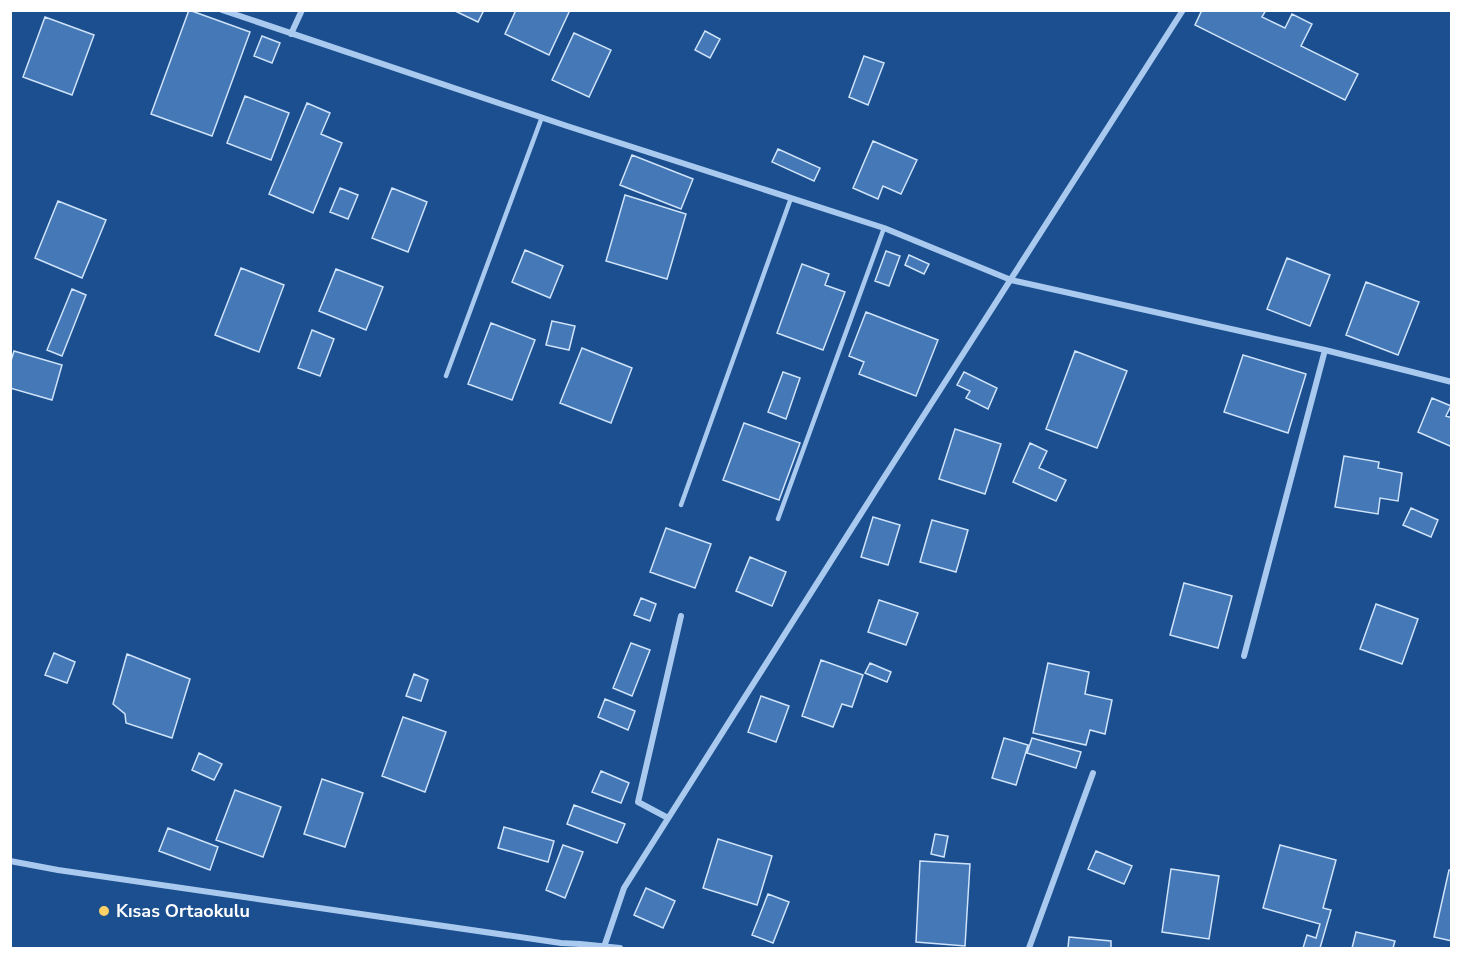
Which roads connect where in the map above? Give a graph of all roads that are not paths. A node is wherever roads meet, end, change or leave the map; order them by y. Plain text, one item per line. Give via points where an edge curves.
1 (222, 10) edge
2 (302, 10) edge
3 (1182, 10) edge
4 (291, 33) junction
5 (542, 117) junction
6 (791, 198) junction
7 (884, 228) junction
8 (1011, 280) junction
9 (1325, 350) junction
10 (446, 376) dead end
11 (1452, 382) edge
12 (681, 506) dead end
13 (778, 519) dead end
14 (681, 616) dead end
15 (1244, 656) dead end
16 (1093, 773) dead end
17 (668, 818) junction
18 (10, 861) edge
19 (604, 947) junction
20 (620, 948) edge
21 (1029, 948) edge

1 - 4 street
2 - 4 street
3 - 8 street
4 - 5 street
5 - 6 street
5 - 10 lane
6 - 7 street
6 - 12 lane
7 - 8 street
7 - 13 lane
8 - 9 street
8 - 17 street
9 - 11 street
9 - 15 street
14 - 17 street via 638,802
16 - 21 street
17 - 19 street via 624,888
18 - 19 street
19 - 20 street

